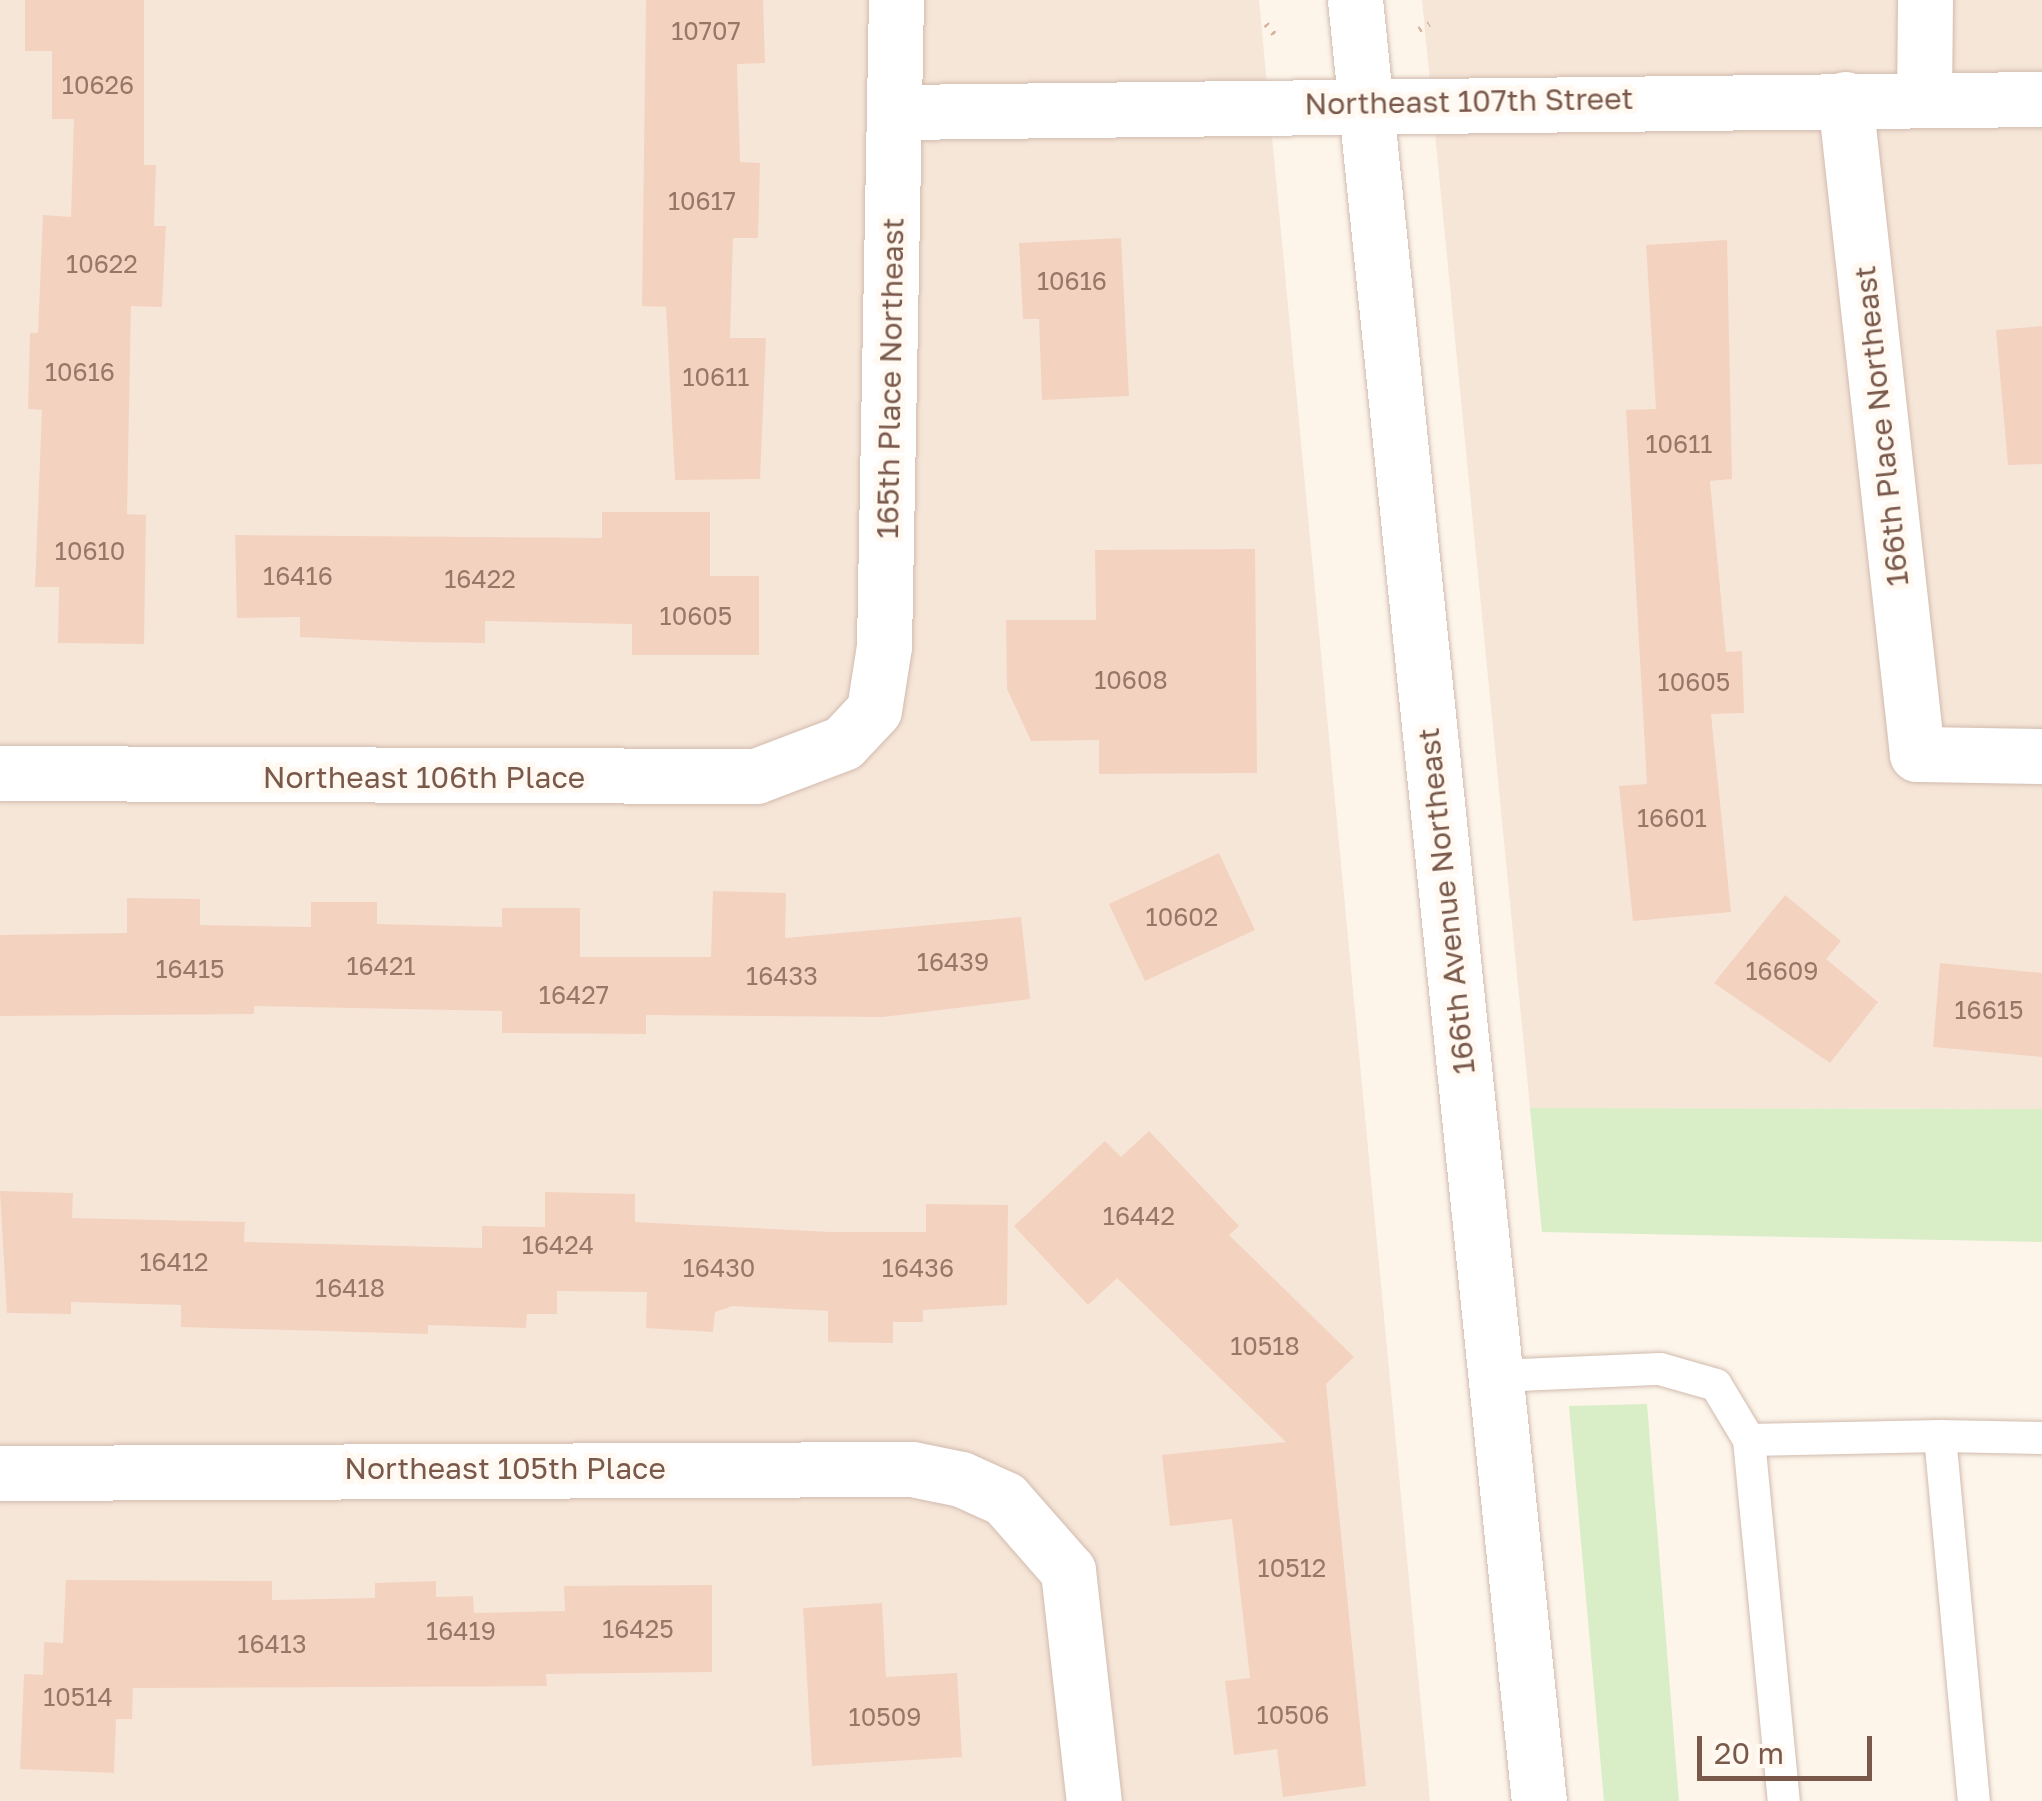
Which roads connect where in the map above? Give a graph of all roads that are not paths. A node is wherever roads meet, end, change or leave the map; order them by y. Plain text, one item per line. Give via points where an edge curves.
1 (896, 0) edge
2 (1355, 0) edge
3 (1924, 0) edge
4 (1924, 98) junction
5 (1845, 99) junction
6 (2042, 99) edge
7 (1364, 101) junction
8 (896, 112) junction
9 (843, 743) joint
10 (2042, 756) edge
11 (0, 774) edge
12 (1497, 1376) junction
13 (1940, 1436) junction
14 (2042, 1438) edge
15 (1748, 1440) junction
16 (0, 1473) edge
17 (1094, 1801) edge
18 (1539, 1801) edge
19 (1784, 1801) edge
20 (1974, 1801) edge

1 - 8 street, 165th Place Northeast
2 - 7 street, 166th Avenue Northeast
3 - 4 street
4 - 5 street, Northeast 107th Street
4 - 6 street, Northeast 107th Street
5 - 7 street, Northeast 107th Street
5 - 10 street, 166th Place Northeast via 1917,754
7 - 8 street, Northeast 107th Street
7 - 12 street, 166th Avenue Northeast
8 - 9 street, 165th Place Northeast via 884,646 874,710
9 - 11 street, Northeast 106th Place via 756,776
12 - 15 lane via 1660,1369 1716,1385
12 - 18 street, 166th Avenue Northeast
13 - 14 lane
13 - 15 lane
13 - 20 lane
15 - 19 lane
16 - 17 street, Northeast 105th Place via 912,1469 1005,1499 1068,1572

